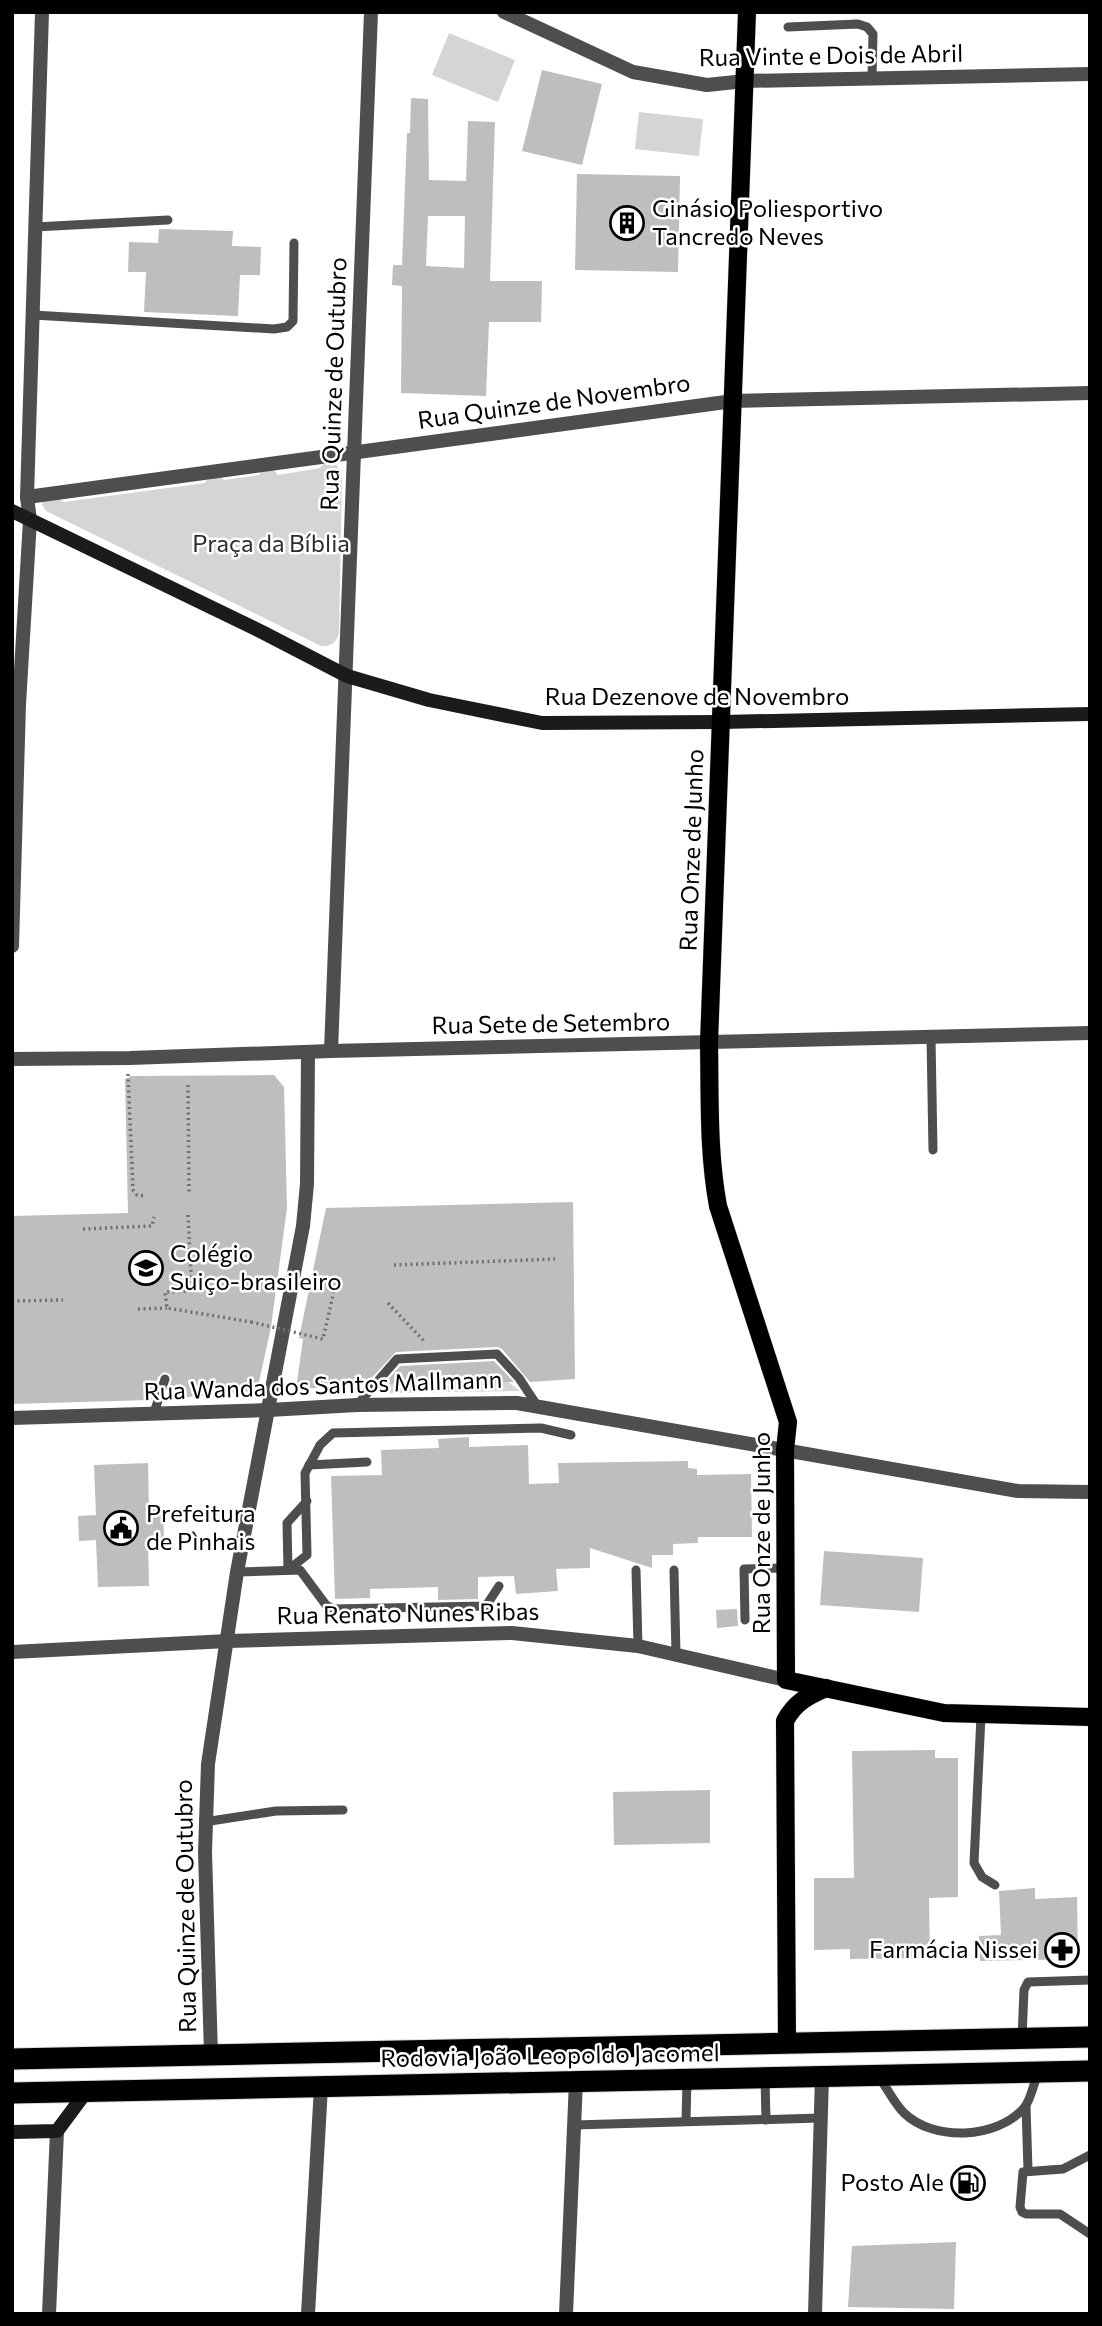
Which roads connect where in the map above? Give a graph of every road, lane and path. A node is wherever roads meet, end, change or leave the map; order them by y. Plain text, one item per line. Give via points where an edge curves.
1 (42, 12) edge
2 (371, 12) edge
3 (504, 12) edge
4 (747, 12) edge
5 (788, 27) dead end
6 (1090, 74) edge
7 (872, 78) junction
8 (745, 81) junction
9 (168, 220) dead end
10 (36, 227) junction
11 (294, 243) dead end
12 (33, 315) junction
13 (1090, 393) edge
14 (733, 401) junction
15 (354, 452) junction
16 (27, 497) junction
17 (12, 511) edge
18 (30, 520) junction
19 (347, 676) junction
20 (16, 704) edge
21 (1090, 714) edge
22 (722, 722) junction
23 (12, 946) edge
24 (1090, 1033) edge
25 (931, 1038) junction
26 (709, 1043) junction
27 (331, 1051) junction
28 (308, 1052) junction
29 (127, 1058) junction
30 (12, 1059) edge
31 (188, 1085) dead end
32 (933, 1150) dead end
33 (189, 1193) dead end
34 (145, 1196) dead end
35 (188, 1215) dead end
36 (154, 1217) dead end
37 (83, 1229) dead end
38 (555, 1259) dead end
39 (394, 1265) dead end
40 (337, 1278) dead end
41 (63, 1300) dead end
42 (12, 1301) edge
43 (388, 1303) dead end
44 (138, 1308) dead end
45 (167, 1308) junction
46 (424, 1341) dead end
47 (165, 1379) dead end
48 (357, 1405) junction
49 (538, 1406) junction
50 (269, 1410) junction
51 (154, 1413) junction
52 (12, 1418) edge
53 (571, 1435) dead end
54 (785, 1450) junction
55 (367, 1462) dead end
56 (309, 1465) junction
57 (1090, 1492) edge
58 (307, 1502) junction
59 (785, 1568) junction
60 (288, 1570) junction
61 (636, 1570) dead end
62 (674, 1570) dead end
63 (237, 1572) junction
64 (499, 1586) dead end
65 (745, 1620) dead end
66 (228, 1641) junction
67 (638, 1646) junction
68 (12, 1652) edge
69 (676, 1654) junction
70 (786, 1680) junction
71 (827, 1688) junction
72 (981, 1716) junction
73 (1090, 1717) edge
74 (343, 1810) dead end
75 (204, 1822) junction
76 (995, 1885) dead end
77 (1090, 1980) edge
78 (1090, 2037) edge
79 (1023, 2038) junction
80 (787, 2043) junction
81 (211, 2055) junction
82 (12, 2059) edge
83 (1090, 2071) edge
84 (1038, 2072) junction
85 (878, 2075) junction
86 (822, 2077) junction
87 (765, 2078) junction
88 (687, 2079) junction
89 (576, 2081) junction
90 (321, 2087) junction
91 (211, 2089) junction
92 (86, 2091) junction
93 (12, 2093) edge
94 (1026, 2106) junction
95 (820, 2118) junction
96 (766, 2120) junction
97 (686, 2122) junction
98 (574, 2125) junction
99 (57, 2131) junction
100 (12, 2132) edge
101 (1090, 2155) edge
102 (1028, 2170) junction
103 (1090, 2234) edge
104 (49, 2314) edge
105 (308, 2314) edge
106 (566, 2314) edge
107 (815, 2314) edge

1 - 10 street
2 - 15 street, Rua Quinze de Outubro
3 - 8 street, Rua Vinte e Dois de Abril via 633,72 707,85
4 - 8 main road, Rua Onze de Junho
5 - 7 lane via 867,27 873,34
6 - 7 street, Rua Vinte e Dois de Abril
7 - 8 street, Rua Vinte e Dois de Abril
8 - 14 main road, Rua Onze de Junho
9 - 10 lane
10 - 12 street
11 - 12 lane via 293,321 287,327
12 - 16 street
13 - 14 street, Rua Quinze de Novembro
14 - 15 street, Rua Quinze de Novembro
14 - 22 main road, Rua Onze de Junho
15 - 16 street, Rua Quinze de Novembro
15 - 19 street, Rua Quinze de Outubro
16 - 18 street
17 - 18 street, Rua Dezenove de Novembro
18 - 19 street, Rua Dezenove de Novembro
18 - 20 street
19 - 22 street, Rua Dezenove de Novembro via 429,700 542,723
19 - 27 street, Rua Quinze de Outubro
20 - 23 street
21 - 22 street, Rua Dezenove de Novembro
22 - 26 main road, Rua Onze de Junho
24 - 25 street, Rua Sete de Setembro
25 - 26 street, Rua Sete de Setembro
25 - 32 lane
26 - 27 street, Rua Sete de Setembro
26 - 54 main road, Rua Onze de Junho via 716,1193 788,1422
27 - 28 street, Rua Sete de Setembro
28 - 29 street, Rua Sete de Setembro
28 - 50 street, Rua Quinze de Outubro via 303,1226
29 - 30 street, Rua Sete de Setembro
29 - 34 path via 133,1190
31 - 33 path
35 - 45 path via 192,1290 165,1292
36 - 37 path via 152,1226
38 - 39 path
40 - 45 path, bridge via 323,1339
41 - 42 path
43 - 46 path
44 - 45 path
47 - 51 lane
48 - 49 street, Rua Wanda dos Santos Mallmann via 517,1402
48 - 49 lane via 397,1359 497,1354
48 - 50 street, Rua Wanda dos Santos Mallmann
49 - 54 street, Rua Wanda dos Santos Mallmann
50 - 51 street, Rua Wanda dos Santos Mallmann
50 - 63 street, Rua Quinze de Outubro
51 - 52 street, Rua Wanda dos Santos Mallmann
53 - 56 lane via 541,1428 333,1433
54 - 57 street, Rua Wanda dos Santos Mallmann via 1018,1491
54 - 59 main road, Rua Onze de Junho
55 - 56 lane
56 - 58 lane via 305,1473
58 - 60 lane via 287,1523
58 - 60 lane via 307,1555
59 - 65 lane via 744,1569
59 - 70 main road, Rua Onze de Junho
60 - 63 lane
60 - 64 lane via 300,1570 333,1609 486,1606
61 - 67 lane
62 - 69 lane
63 - 66 street, Rua Quinze de Outubro
66 - 67 street, Rua Renato Nunes Ribas via 512,1633
66 - 68 street, Rua Renato Nunes Ribas
66 - 75 street, Rua Quinze de Outubro via 208,1764
67 - 69 street, Rua Renato Nunes Ribas
69 - 70 street, Rua Renato Nunes Ribas
70 - 71 main road, Rua Renato Nunes Ribas
71 - 72 main road, Rua Renato Nunes Ribas via 944,1713
71 - 80 main road via 792,1707 785,1721
72 - 73 main road, Rua Renato Nunes Ribas
72 - 76 lane via 974,1863 982,1877
74 - 75 lane via 276,1811
75 - 81 street, Rua Quinze de Outubro
77 - 79 lane via 1028,1982
78 - 79 highway, Rodovia João Leopoldo Jacomel
79 - 80 highway, Rodovia João Leopoldo Jacomel
80 - 81 highway, Rodovia João Leopoldo Jacomel
81 - 82 highway, Rodovia João Leopoldo Jacomel
81 - 91 highway
83 - 84 highway, Rodovia João Leopoldo Jacomel
84 - 85 highway, Rodovia João Leopoldo Jacomel
84 - 94 lane
85 - 86 highway, Rodovia João Leopoldo Jacomel
85 - 94 lane via 905,2113 928,2126 955,2132 983,2131 1007,2122
86 - 87 highway, Rodovia João Leopoldo Jacomel
86 - 95 street
87 - 88 highway, Rodovia João Leopoldo Jacomel
87 - 96 lane
88 - 89 highway, Rodovia João Leopoldo Jacomel
88 - 97 lane
89 - 90 highway, Rodovia João Leopoldo Jacomel
89 - 98 street
90 - 91 highway, Rodovia João Leopoldo Jacomel
90 - 105 street
91 - 92 highway, Rodovia João Leopoldo Jacomel
92 - 93 highway, Rodovia João Leopoldo Jacomel
92 - 99 street
94 - 102 lane
95 - 96 lane
95 - 107 street
96 - 97 lane
97 - 98 lane
98 - 106 street
99 - 100 street
99 - 104 street
101 - 102 lane via 1055,2171
102 - 103 lane via 1021,2177 1022,2212 1060,2214

